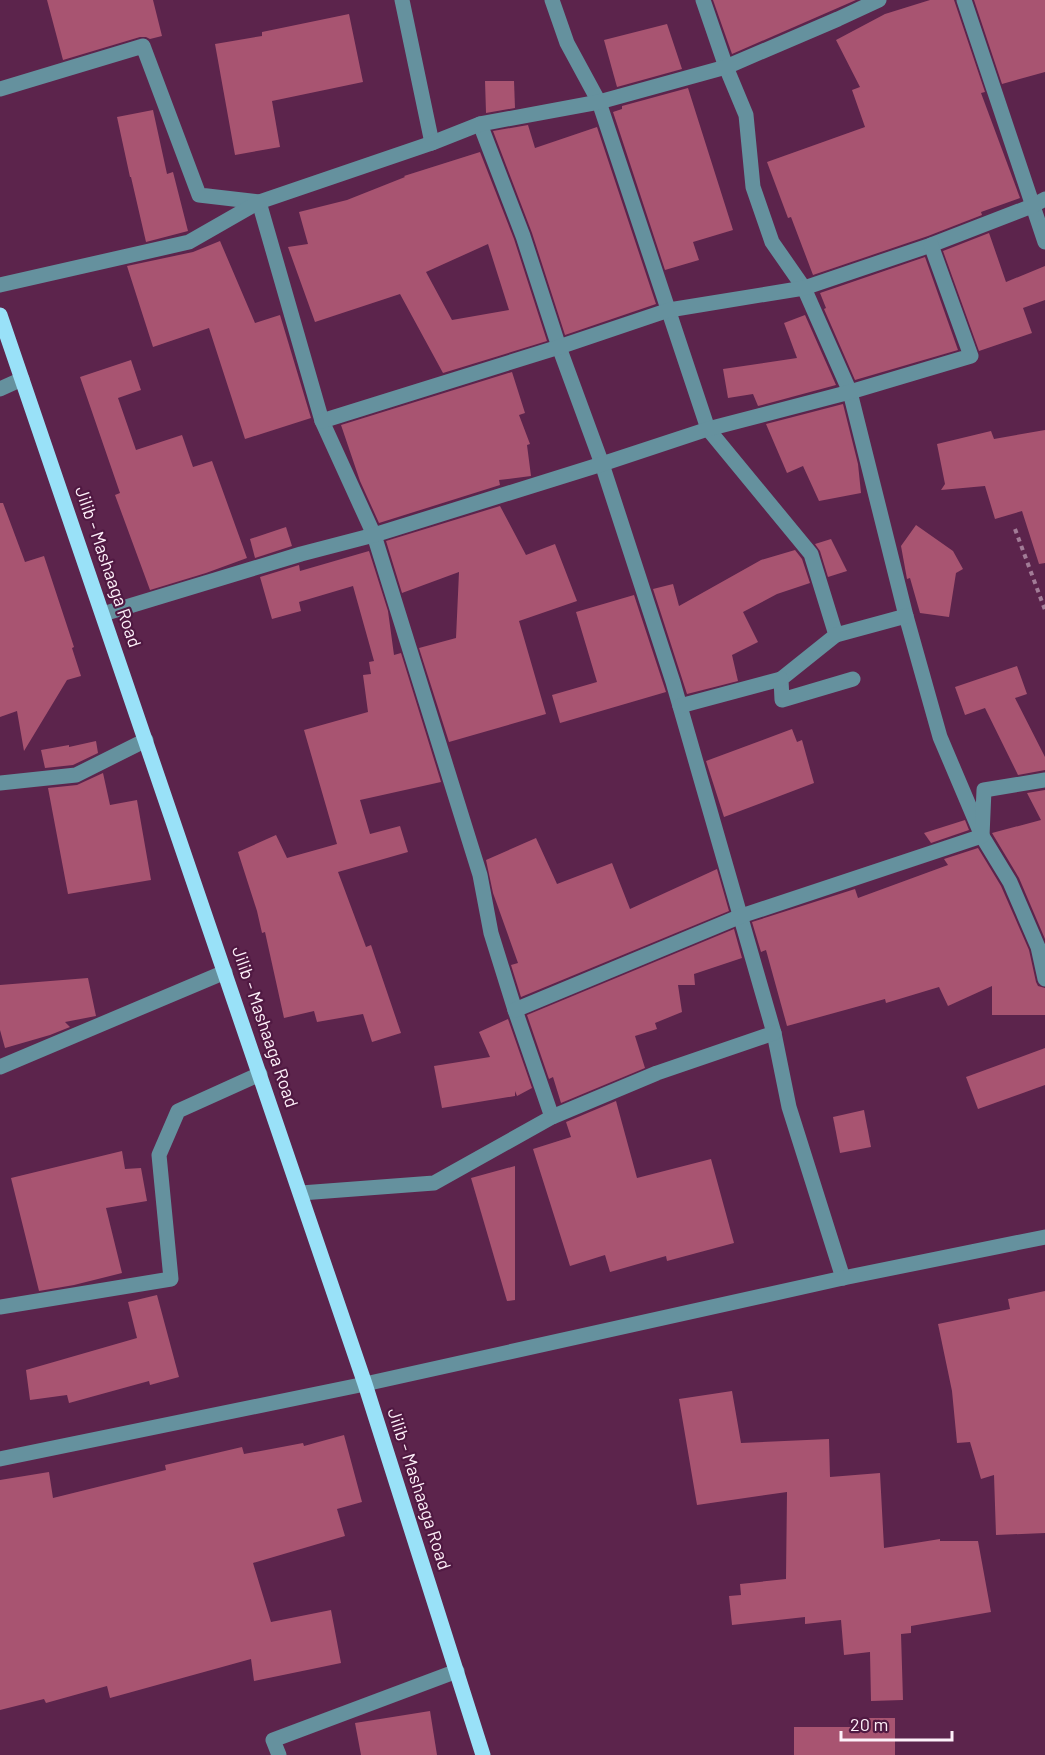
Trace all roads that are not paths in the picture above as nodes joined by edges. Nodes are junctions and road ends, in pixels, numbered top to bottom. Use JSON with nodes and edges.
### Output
{"nodes":[{"id":1,"x":402,"y":0,"type":"edge"},
{"id":2,"x":552,"y":0,"type":"edge"},
{"id":3,"x":703,"y":0,"type":"edge"},
{"id":4,"x":879,"y":0,"type":"edge"},
{"id":5,"x":964,"y":0,"type":"edge"},
{"id":6,"x":726,"y":67,"type":"junction"},
{"id":7,"x":0,"y":89,"type":"edge"},
{"id":8,"x":599,"y":102,"type":"junction"},
{"id":9,"x":480,"y":124,"type":"junction"},
{"id":10,"x":432,"y":142,"type":"junction"},
{"id":11,"x":259,"y":202,"type":"junction"},
{"id":12,"x":1038,"y":202,"type":"edge"},
{"id":13,"x":1045,"y":242,"type":"edge"},
{"id":14,"x":931,"y":245,"type":"junction"},
{"id":15,"x":0,"y":285,"type":"edge"},
{"id":16,"x":804,"y":288,"type":"junction"},
{"id":17,"x":669,"y":310,"type":"junction"},
{"id":18,"x":0,"y":315,"type":"edge"},
{"id":19,"x":559,"y":347,"type":"junction"},
{"id":20,"x":22,"y":379,"type":"junction"},
{"id":21,"x":0,"y":390,"type":"edge"},
{"id":22,"x":850,"y":392,"type":"junction"},
{"id":23,"x":322,"y":421,"type":"junction"},
{"id":24,"x":708,"y":429,"type":"junction"},
{"id":25,"x":602,"y":464,"type":"junction"},
{"id":26,"x":374,"y":535,"type":"junction"},
{"id":27,"x":103,"y":614,"type":"junction"},
{"id":28,"x":906,"y":616,"type":"junction"},
{"id":29,"x":836,"y":635,"type":"junction"},
{"id":30,"x":781,"y":679,"type":"junction"},
{"id":31,"x":854,"y":679,"type":"dead end"},
{"id":32,"x":680,"y":706,"type":"junction"},
{"id":33,"x":146,"y":740,"type":"junction"},
{"id":34,"x":1045,"y":780,"type":"edge"},
{"id":35,"x":0,"y":783,"type":"edge"},
{"id":36,"x":982,"y":836,"type":"junction"},
{"id":37,"x":741,"y":916,"type":"junction"},
{"id":38,"x":225,"y":972,"type":"junction"},
{"id":39,"x":1045,"y":979,"type":"edge"},
{"id":40,"x":515,"y":1011,"type":"junction"},
{"id":41,"x":774,"y":1033,"type":"junction"},
{"id":42,"x":0,"y":1067,"type":"edge"},
{"id":43,"x":260,"y":1074,"type":"junction"},
{"id":44,"x":552,"y":1117,"type":"junction"},
{"id":45,"x":301,"y":1192,"type":"junction"},
{"id":46,"x":1045,"y":1237,"type":"edge"},
{"id":47,"x":843,"y":1278,"type":"junction"},
{"id":48,"x":0,"y":1307,"type":"edge"},
{"id":49,"x":365,"y":1384,"type":"junction"},
{"id":50,"x":0,"y":1459,"type":"edge"},
{"id":51,"x":457,"y":1671,"type":"junction"},
{"id":52,"x":279,"y":1755,"type":"edge"},
{"id":53,"x":483,"y":1755,"type":"edge"}],
"edges":[{"from":1,"to":10,"type":"street"},
{"from":2,"to":8,"type":"street"},
{"from":3,"to":6,"type":"street"},
{"from":4,"to":6,"type":"street"},
{"from":5,"to":12,"type":"street"},
{"from":6,"to":8,"type":"street"},
{"from":6,"to":16,"type":"street"},
{"from":7,"to":11,"type":"street"},
{"from":8,"to":9,"type":"street"},
{"from":8,"to":17,"type":"street"},
{"from":9,"to":10,"type":"street"},
{"from":9,"to":19,"type":"street"},
{"from":10,"to":11,"type":"street"},
{"from":11,"to":15,"type":"street"},
{"from":11,"to":23,"type":"street"},
{"from":12,"to":13,"type":"street"},
{"from":12,"to":14,"type":"street"},
{"from":14,"to":16,"type":"street"},
{"from":14,"to":22,"type":"street"},
{"from":16,"to":17,"type":"street"},
{"from":16,"to":22,"type":"street"},
{"from":17,"to":19,"type":"street"},
{"from":17,"to":24,"type":"street"},
{"from":18,"to":20,"type":"main road","name":"Jilib - Mashaaga Road"},
{"from":19,"to":23,"type":"street"},
{"from":19,"to":25,"type":"street"},
{"from":20,"to":21,"type":"street"},
{"from":20,"to":27,"type":"main road","name":"Jilib - Mashaaga Road"},
{"from":22,"to":24,"type":"street"},
{"from":22,"to":28,"type":"street"},
{"from":23,"to":26,"type":"street"},
{"from":24,"to":25,"type":"street"},
{"from":24,"to":29,"type":"street"},
{"from":25,"to":26,"type":"street"},
{"from":25,"to":32,"type":"street"},
{"from":26,"to":27,"type":"street"},
{"from":26,"to":40,"type":"street"},
{"from":27,"to":33,"type":"main road","name":"Jilib - Mashaaga Road"},
{"from":28,"to":29,"type":"street"},
{"from":28,"to":36,"type":"street"},
{"from":29,"to":30,"type":"street"},
{"from":30,"to":31,"type":"street"},
{"from":30,"to":32,"type":"street"},
{"from":32,"to":37,"type":"street"},
{"from":33,"to":35,"type":"street"},
{"from":33,"to":38,"type":"main road","name":"Jilib - Mashaaga Road"},
{"from":34,"to":36,"type":"street"},
{"from":36,"to":37,"type":"street"},
{"from":36,"to":39,"type":"street"},
{"from":37,"to":40,"type":"street"},
{"from":37,"to":41,"type":"street"},
{"from":38,"to":42,"type":"street"},
{"from":38,"to":43,"type":"main road","name":"Jilib - Mashaaga Road"},
{"from":40,"to":44,"type":"street"},
{"from":41,"to":44,"type":"street"},
{"from":41,"to":47,"type":"street"},
{"from":43,"to":45,"type":"main road","name":"Jilib - Mashaaga Road"},
{"from":43,"to":48,"type":"street"},
{"from":44,"to":45,"type":"street"},
{"from":45,"to":49,"type":"main road","name":"Jilib - Mashaaga Road"},
{"from":46,"to":47,"type":"street"},
{"from":47,"to":49,"type":"street"},
{"from":49,"to":50,"type":"street"},
{"from":49,"to":51,"type":"main road","name":"Jilib - Mashaaga Road"},
{"from":51,"to":52,"type":"street"},
{"from":51,"to":53,"type":"main road","name":"Jilib - Mashaaga Road"}]}
